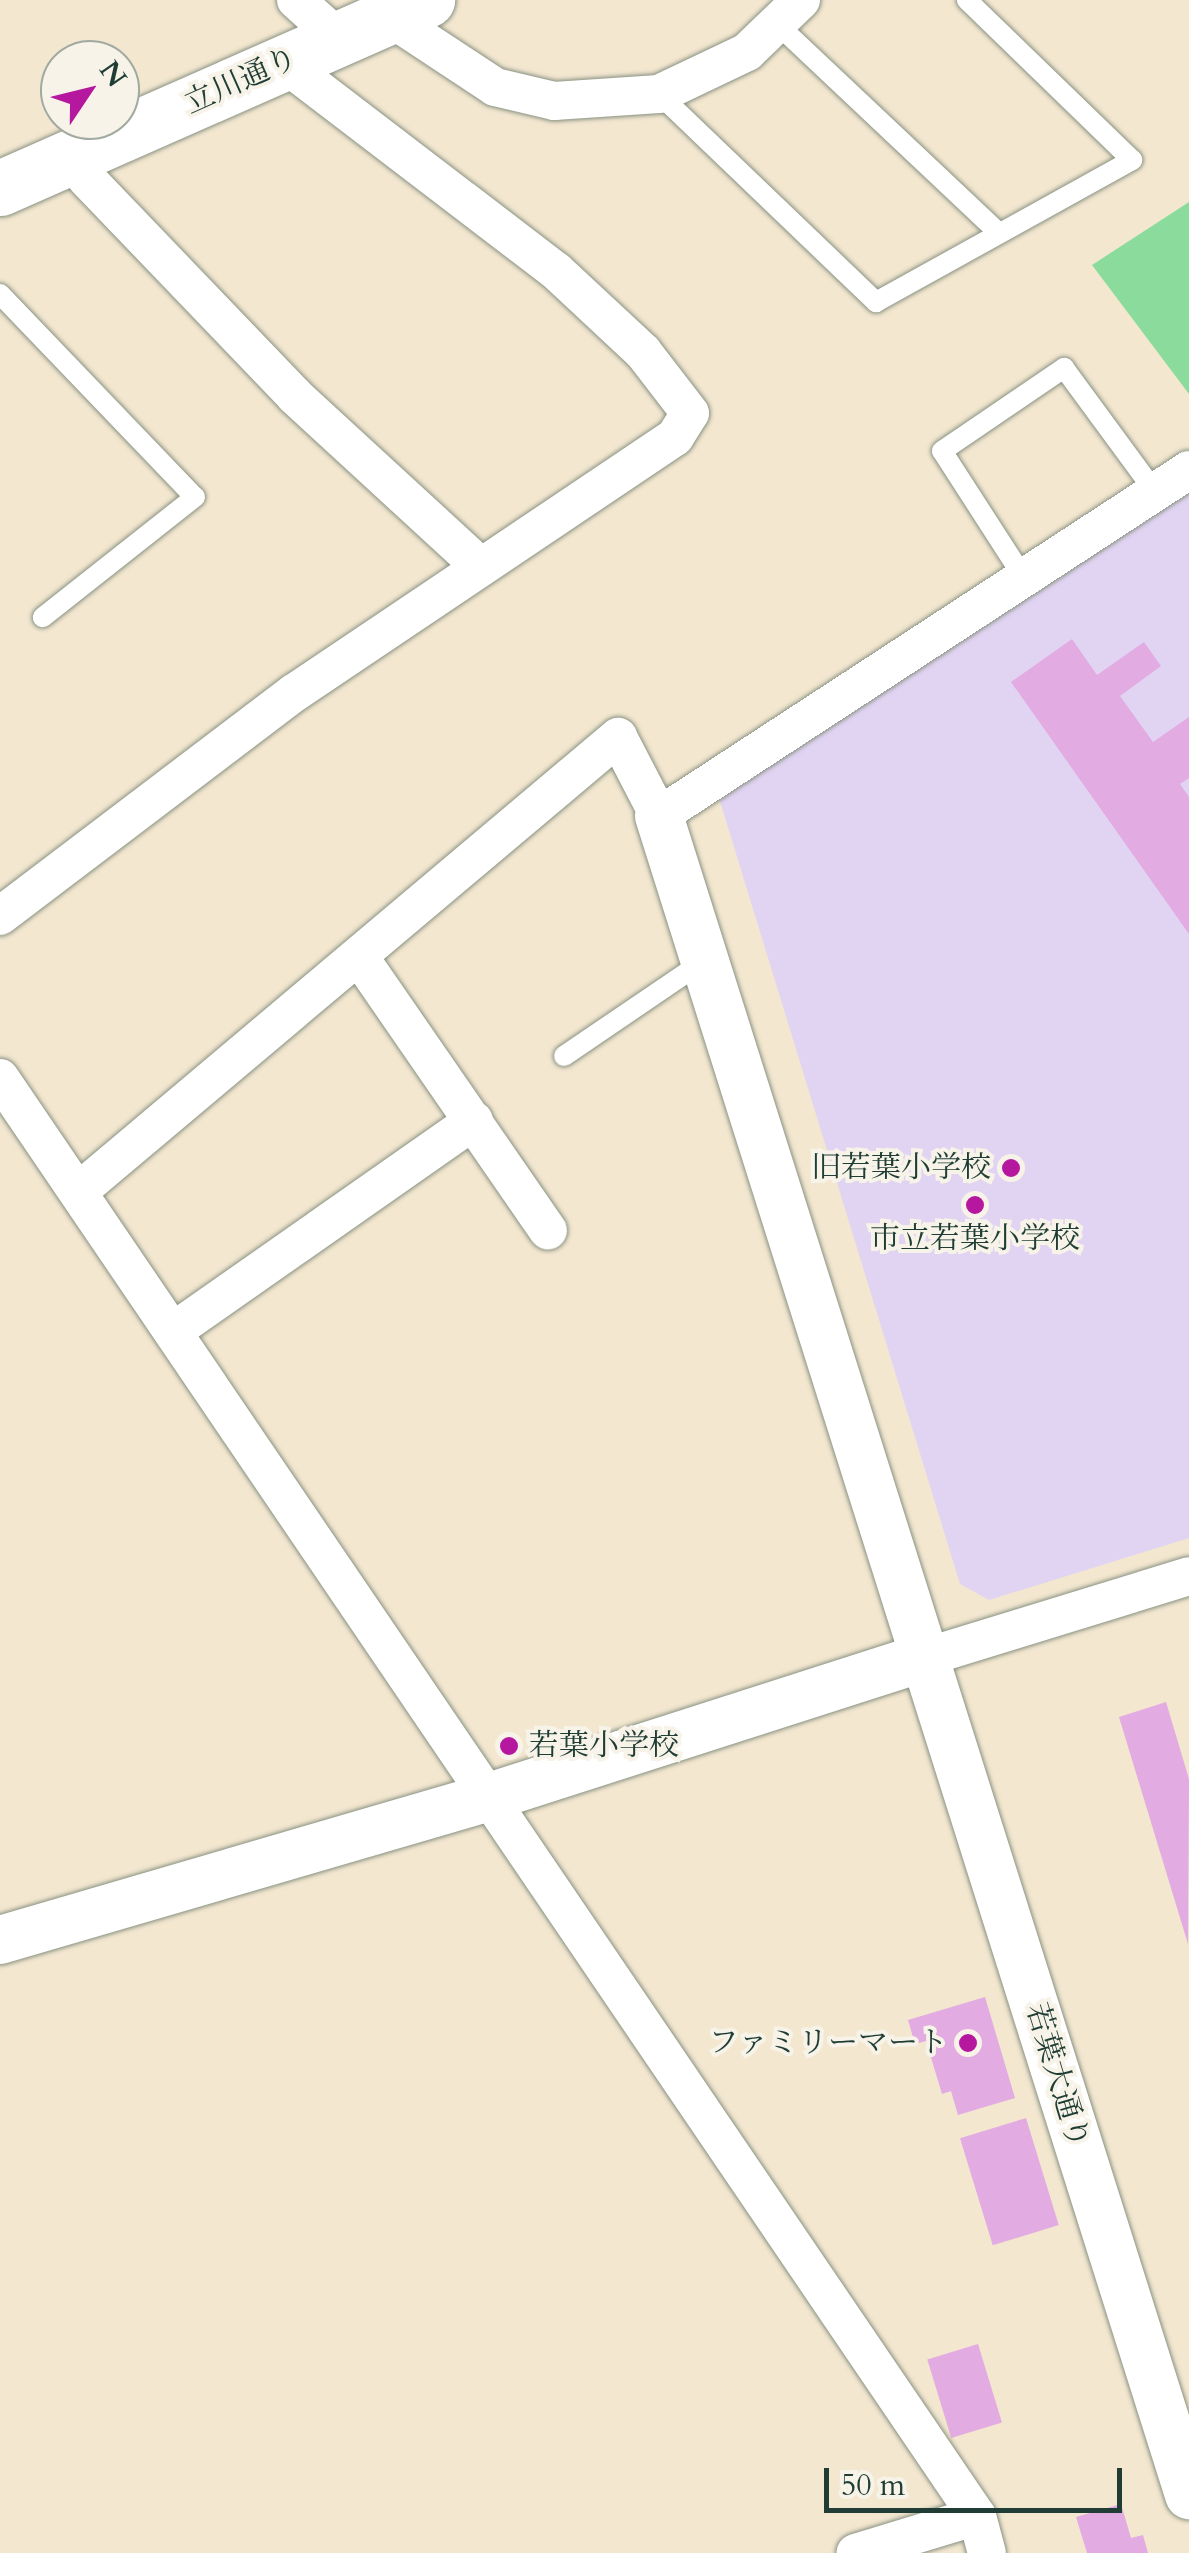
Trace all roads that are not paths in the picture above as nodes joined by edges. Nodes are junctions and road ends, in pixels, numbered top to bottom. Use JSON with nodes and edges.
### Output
{"nodes":[{"id":1,"x":296,"y":0,"type":"edge"},
{"id":2,"x":968,"y":0,"type":"edge"},
{"id":3,"x":408,"y":8,"type":"edge"},
{"id":4,"x":788,"y":11,"type":"edge"},
{"id":5,"x":338,"y":38,"type":"junction"},
{"id":6,"x":283,"y":62,"type":"junction"},
{"id":7,"x":660,"y":94,"type":"junction"},
{"id":8,"x":75,"y":155,"type":"junction"},
{"id":9,"x":0,"y":188,"type":"edge"},
{"id":10,"x":999,"y":233,"type":"junction"},
{"id":11,"x":0,"y":294,"type":"edge"},
{"id":12,"x":1189,"y":470,"type":"edge"},
{"id":13,"x":1155,"y":492,"type":"junction"},
{"id":14,"x":478,"y":564,"type":"junction"},
{"id":15,"x":1024,"y":578,"type":"junction"},
{"id":16,"x":43,"y":617,"type":"dead end"},
{"id":17,"x":659,"y":816,"type":"junction"},
{"id":18,"x":0,"y":916,"type":"edge"},
{"id":19,"x":360,"y":958,"type":"junction"},
{"id":20,"x":704,"y":960,"type":"junction"},
{"id":21,"x":564,"y":1056,"type":"dead end"},
{"id":22,"x":0,"y":1078,"type":"edge"},
{"id":23,"x":474,"y":1121,"type":"junction"},
{"id":24,"x":79,"y":1191,"type":"junction"},
{"id":25,"x":548,"y":1231,"type":"dead end"},
{"id":26,"x":175,"y":1330,"type":"junction"},
{"id":27,"x":1188,"y":1580,"type":"edge"},
{"id":28,"x":926,"y":1657,"type":"junction"},
{"id":29,"x":490,"y":1797,"type":"junction"},
{"id":30,"x":0,"y":1940,"type":"edge"},
{"id":31,"x":1189,"y":2496,"type":"edge"},
{"id":32,"x":976,"y":2516,"type":"junction"},
{"id":33,"x":855,"y":2553,"type":"edge"},
{"id":34,"x":987,"y":2553,"type":"edge"}],
"edges":[{"from":1,"to":5,"type":"street"},
{"from":2,"to":10,"type":"lane"},
{"from":3,"to":5,"type":"main road","name":"立川通り"},
{"from":3,"to":7,"type":"street"},
{"from":4,"to":7,"type":"street"},
{"from":4,"to":10,"type":"lane"},
{"from":5,"to":6,"type":"main road","name":"立川通り"},
{"from":6,"to":8,"type":"main road","name":"立川通り"},
{"from":6,"to":14,"type":"street"},
{"from":7,"to":10,"type":"lane"},
{"from":8,"to":9,"type":"main road","name":"立川通り"},
{"from":8,"to":14,"type":"street"},
{"from":11,"to":16,"type":"lane"},
{"from":12,"to":13,"type":"street"},
{"from":13,"to":15,"type":"street"},
{"from":13,"to":15,"type":"lane"},
{"from":14,"to":18,"type":"street"},
{"from":15,"to":17,"type":"street"},
{"from":17,"to":19,"type":"street"},
{"from":17,"to":20,"type":"street","name":"若葉大通り"},
{"from":19,"to":23,"type":"street"},
{"from":19,"to":24,"type":"street"},
{"from":20,"to":21,"type":"lane"},
{"from":20,"to":28,"type":"street","name":"若葉大通り"},
{"from":22,"to":24,"type":"street"},
{"from":23,"to":25,"type":"street"},
{"from":23,"to":26,"type":"street"},
{"from":24,"to":26,"type":"street"},
{"from":26,"to":29,"type":"street"},
{"from":27,"to":28,"type":"street"},
{"from":28,"to":29,"type":"street"},
{"from":28,"to":31,"type":"street","name":"若葉大通り"},
{"from":29,"to":30,"type":"street"},
{"from":29,"to":32,"type":"street"},
{"from":32,"to":33,"type":"street"},
{"from":32,"to":34,"type":"street"}]}
